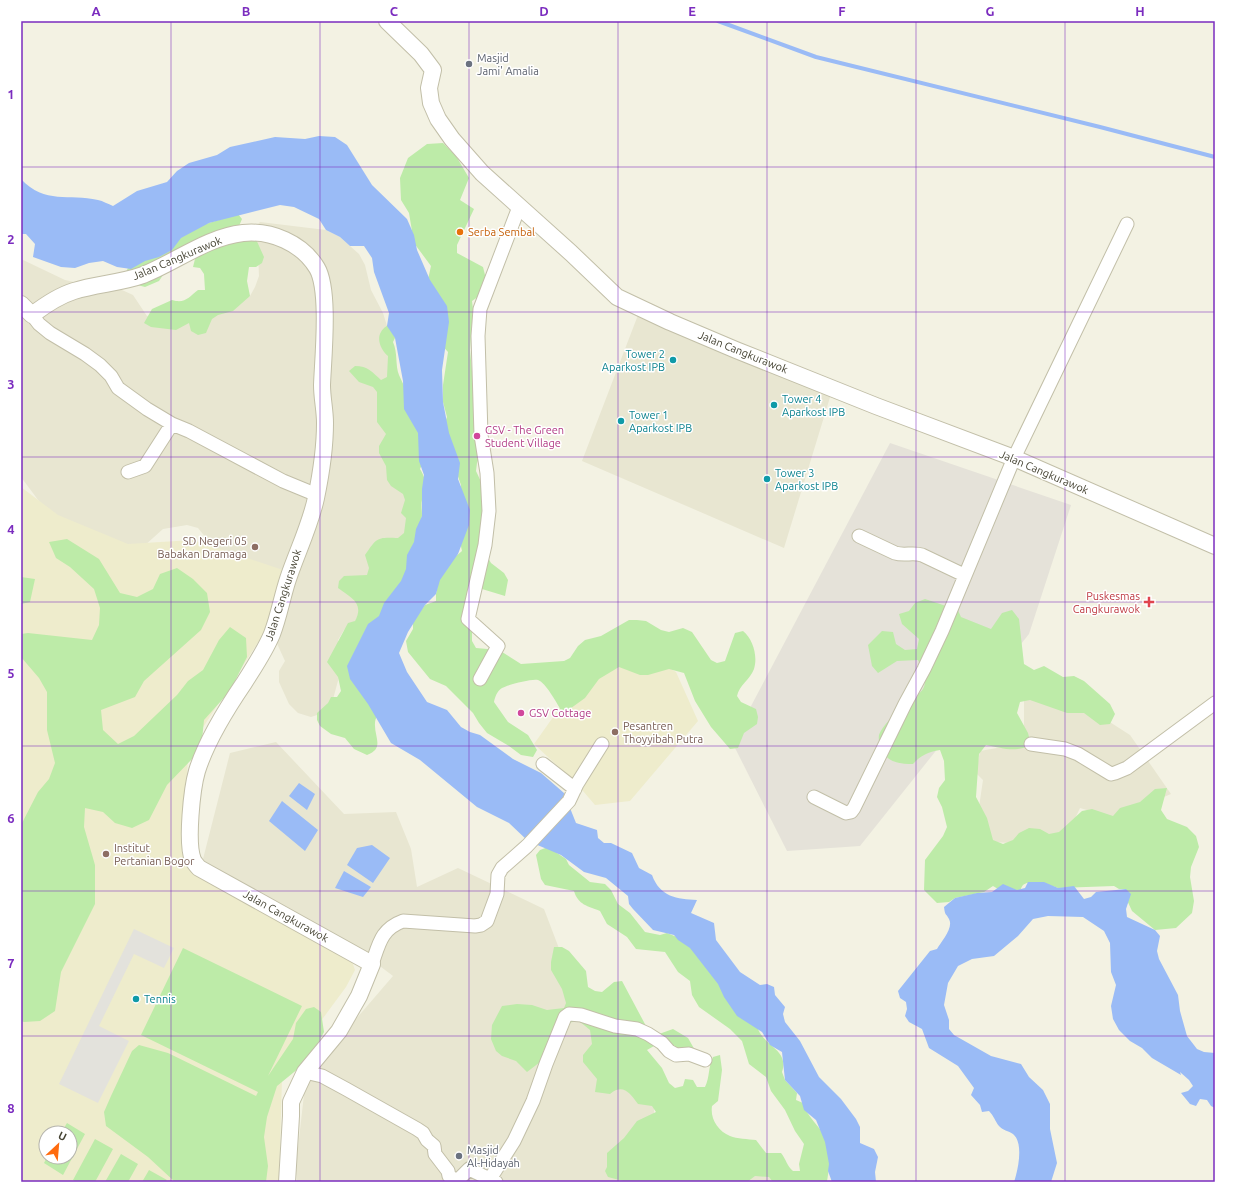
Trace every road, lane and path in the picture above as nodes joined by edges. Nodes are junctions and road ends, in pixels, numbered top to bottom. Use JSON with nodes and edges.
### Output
{"nodes":[{"id":1,"x":387,"y":21,"type":"edge"},
{"id":2,"x":519,"y":207,"type":"junction"},
{"id":3,"x":1127,"y":224,"type":"dead end"},
{"id":4,"x":27,"y":309,"type":"edge"},
{"id":5,"x":172,"y":424,"type":"junction"},
{"id":6,"x":1014,"y":458,"type":"junction"},
{"id":7,"x":128,"y":472,"type":"dead end"},
{"id":8,"x":317,"y":495,"type":"junction"},
{"id":9,"x":859,"y":536,"type":"dead end"},
{"id":10,"x":1215,"y":546,"type":"edge"},
{"id":11,"x":964,"y":576,"type":"junction"},
{"id":12,"x":480,"y":679,"type":"dead end"},
{"id":13,"x":1215,"y":703,"type":"edge"},
{"id":14,"x":602,"y":744,"type":"dead end"},
{"id":15,"x":1030,"y":744,"type":"dead end"},
{"id":16,"x":543,"y":764,"type":"dead end"},
{"id":17,"x":575,"y":789,"type":"junction"},
{"id":18,"x":814,"y":797,"type":"dead end"},
{"id":19,"x":372,"y":964,"type":"junction"},
{"id":20,"x":705,"y":1060,"type":"dead end"},
{"id":21,"x":305,"y":1072,"type":"junction"},
{"id":22,"x":491,"y":1181,"type":"edge"},
{"id":23,"x":287,"y":1182,"type":"edge"}],
"edges":[{"from":1,"to":2,"type":"street","name":"Jalan Cangkurawok"},
{"from":2,"to":6,"type":"street","name":"Jalan Cangkurawok"},
{"from":2,"to":12,"type":"street"},
{"from":3,"to":6,"type":"street"},
{"from":4,"to":5,"type":"street"},
{"from":4,"to":8,"type":"street","name":"Jalan Cangkurawok"},
{"from":5,"to":7,"type":"street"},
{"from":5,"to":8,"type":"street"},
{"from":6,"to":10,"type":"street","name":"Jalan Cangkurawok"},
{"from":6,"to":11,"type":"street"},
{"from":8,"to":19,"type":"street","name":"Jalan Cangkurawok"},
{"from":9,"to":11,"type":"street"},
{"from":11,"to":18,"type":"street"},
{"from":13,"to":15,"type":"street"},
{"from":14,"to":17,"type":"street"},
{"from":16,"to":17,"type":"street"},
{"from":17,"to":19,"type":"street"},
{"from":19,"to":21,"type":"street"},
{"from":20,"to":22,"type":"street"},
{"from":21,"to":22,"type":"street"},
{"from":21,"to":23,"type":"street"}]}
